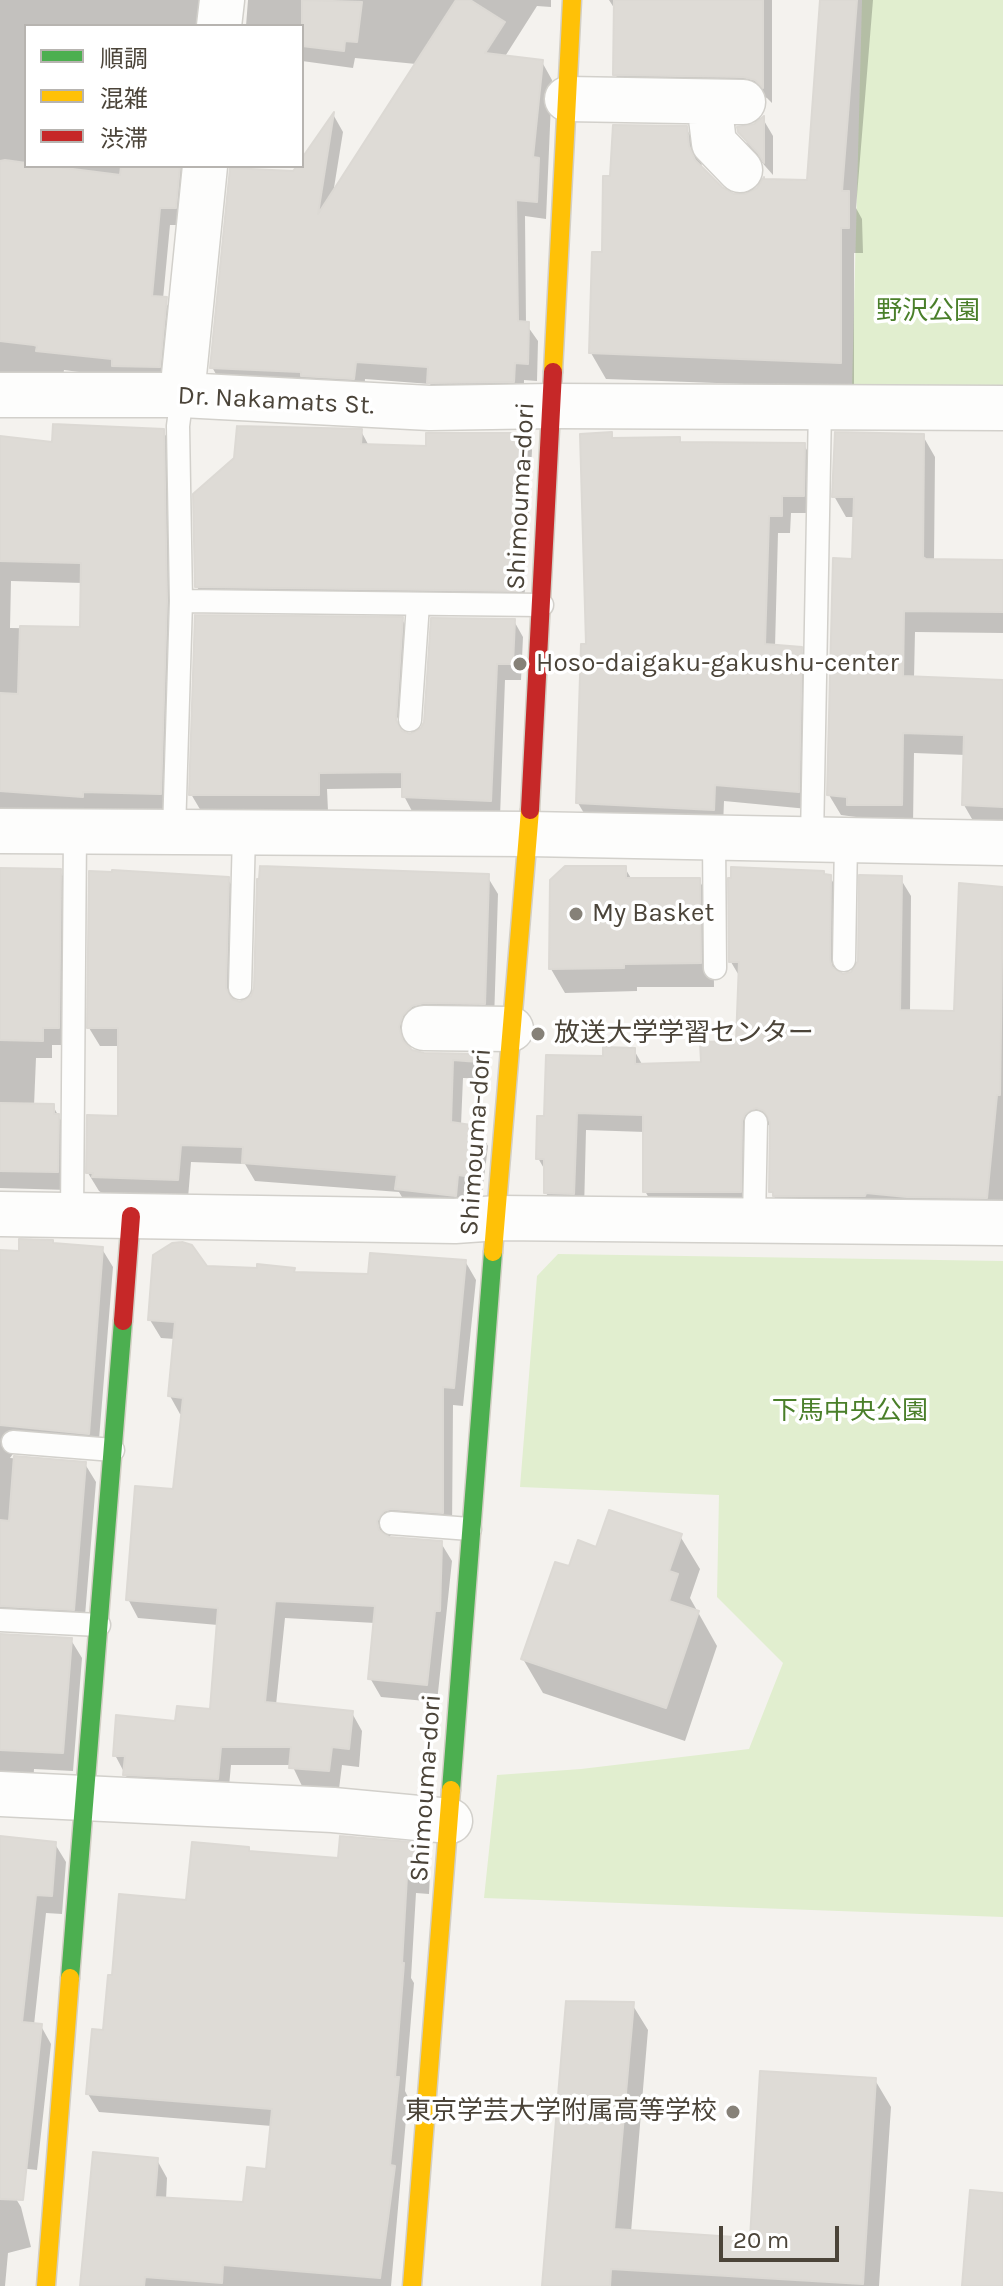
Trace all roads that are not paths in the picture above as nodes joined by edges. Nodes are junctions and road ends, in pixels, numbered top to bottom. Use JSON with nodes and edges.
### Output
{"nodes":[{"id":1,"x":222,"y":0,"type":"edge"},
{"id":2,"x":572,"y":0,"type":"edge"},
{"id":3,"x":219,"y":24,"type":"edge"},
{"id":4,"x":567,"y":99,"type":"junction"},
{"id":5,"x":205,"y":168,"type":"edge"},
{"id":6,"x":740,"y":170,"type":"dead end"},
{"id":7,"x":0,"y":395,"type":"edge"},
{"id":8,"x":182,"y":395,"type":"junction"},
{"id":9,"x":552,"y":406,"type":"junction"},
{"id":10,"x":820,"y":407,"type":"junction"},
{"id":11,"x":1003,"y":408,"type":"edge"},
{"id":12,"x":181,"y":601,"type":"junction"},
{"id":13,"x":418,"y":604,"type":"junction"},
{"id":14,"x":542,"y":605,"type":"junction"},
{"id":15,"x":410,"y":720,"type":"dead end"},
{"id":16,"x":0,"y":831,"type":"edge"},
{"id":17,"x":75,"y":831,"type":"junction"},
{"id":18,"x":174,"y":832,"type":"junction"},
{"id":19,"x":244,"y":833,"type":"junction"},
{"id":20,"x":529,"y":834,"type":"junction"},
{"id":21,"x":714,"y":838,"type":"junction"},
{"id":22,"x":829,"y":840,"type":"junction"},
{"id":23,"x":1003,"y":843,"type":"edge"},
{"id":24,"x":844,"y":960,"type":"dead end"},
{"id":25,"x":715,"y":968,"type":"dead end"},
{"id":26,"x":240,"y":988,"type":"dead end"},
{"id":27,"x":424,"y":1028,"type":"dead end"},
{"id":28,"x":511,"y":1029,"type":"junction"},
{"id":29,"x":756,"y":1122,"type":"dead end"},
{"id":30,"x":0,"y":1214,"type":"edge"},
{"id":31,"x":72,"y":1215,"type":"junction"},
{"id":32,"x":131,"y":1216,"type":"junction"},
{"id":33,"x":498,"y":1218,"type":"junction"},
{"id":34,"x":754,"y":1220,"type":"junction"},
{"id":35,"x":1003,"y":1223,"type":"edge"},
{"id":36,"x":13,"y":1442,"type":"dead end"},
{"id":37,"x":113,"y":1450,"type":"junction"},
{"id":38,"x":391,"y":1523,"type":"dead end"},
{"id":39,"x":470,"y":1529,"type":"junction"},
{"id":40,"x":0,"y":1620,"type":"edge"},
{"id":41,"x":99,"y":1625,"type":"junction"},
{"id":42,"x":0,"y":1794,"type":"edge"},
{"id":43,"x":86,"y":1799,"type":"junction"},
{"id":44,"x":450,"y":1821,"type":"junction"},
{"id":45,"x":46,"y":2286,"type":"edge"},
{"id":46,"x":412,"y":2286,"type":"edge"}],
"edges":[{"from":1,"to":3,"type":"street"},
{"from":2,"to":4,"type":"street","name":"Shimouma-dori"},
{"from":4,"to":6,"type":"street"},
{"from":4,"to":9,"type":"street","name":"Shimouma-dori"},
{"from":5,"to":8,"type":"street"},
{"from":7,"to":8,"type":"street","name":"Dr. Nakamats St."},
{"from":8,"to":9,"type":"street","name":"Dr. Nakamats St."},
{"from":8,"to":12,"type":"lane"},
{"from":9,"to":10,"type":"street","name":"Dr. Nakamats St."},
{"from":9,"to":14,"type":"street","name":"Shimouma-dori"},
{"from":10,"to":11,"type":"street","name":"Dr. Nakamats St."},
{"from":10,"to":22,"type":"lane"},
{"from":12,"to":13,"type":"lane"},
{"from":12,"to":18,"type":"lane"},
{"from":13,"to":14,"type":"lane"},
{"from":13,"to":15,"type":"lane"},
{"from":14,"to":20,"type":"street","name":"Shimouma-dori"},
{"from":16,"to":17,"type":"street"},
{"from":17,"to":18,"type":"street"},
{"from":17,"to":31,"type":"lane"},
{"from":18,"to":19,"type":"street"},
{"from":19,"to":20,"type":"street"},
{"from":19,"to":26,"type":"lane"},
{"from":20,"to":21,"type":"street"},
{"from":20,"to":28,"type":"street","name":"Shimouma-dori"},
{"from":21,"to":22,"type":"street"},
{"from":21,"to":25,"type":"lane"},
{"from":22,"to":23,"type":"street"},
{"from":22,"to":24,"type":"lane"},
{"from":27,"to":28,"type":"street"},
{"from":28,"to":33,"type":"street","name":"Shimouma-dori"},
{"from":29,"to":34,"type":"lane"},
{"from":30,"to":31,"type":"street"},
{"from":31,"to":32,"type":"street"},
{"from":32,"to":33,"type":"street"},
{"from":32,"to":37,"type":"street"},
{"from":33,"to":34,"type":"street"},
{"from":33,"to":39,"type":"street","name":"Shimouma-dori"},
{"from":34,"to":35,"type":"street"},
{"from":36,"to":37,"type":"lane"},
{"from":37,"to":41,"type":"street"},
{"from":38,"to":39,"type":"lane"},
{"from":39,"to":44,"type":"street","name":"Shimouma-dori"},
{"from":40,"to":41,"type":"lane"},
{"from":41,"to":43,"type":"street"},
{"from":42,"to":43,"type":"street"},
{"from":43,"to":44,"type":"street"},
{"from":43,"to":45,"type":"street"},
{"from":44,"to":46,"type":"street","name":"Shimouma-dori"}]}
